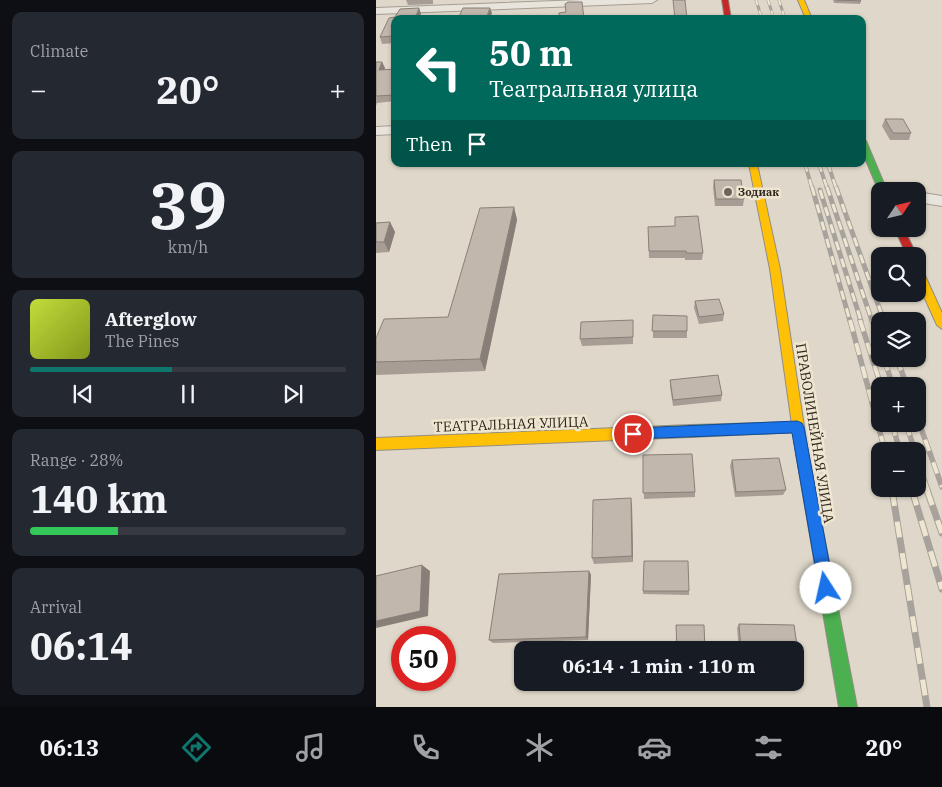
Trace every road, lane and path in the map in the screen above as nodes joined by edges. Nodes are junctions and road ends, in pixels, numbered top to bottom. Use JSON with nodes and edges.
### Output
{"nodes":[{"id":1,"x":652,"y":0,"type":"edge"},
{"id":2,"x":725,"y":0,"type":"edge"},
{"id":3,"x":801,"y":0,"type":"edge"},
{"id":4,"x":532,"y":6,"type":"edge"},
{"id":5,"x":376,"y":12,"type":"edge"},
{"id":6,"x":727,"y":15,"type":"edge"},
{"id":7,"x":807,"y":15,"type":"edge"},
{"id":8,"x":391,"y":130,"type":"edge"},
{"id":9,"x":376,"y":131,"type":"edge"},
{"id":10,"x":866,"y":151,"type":"edge"},
{"id":11,"x":754,"y":167,"type":"edge"},
{"id":12,"x":879,"y":182,"type":"edge"},
{"id":13,"x":926,"y":198,"type":"edge"},
{"id":14,"x":942,"y":201,"type":"edge"},
{"id":15,"x":926,"y":289,"type":"edge"},
{"id":16,"x":942,"y":325,"type":"edge"},
{"id":17,"x":797,"y":427,"type":"junction"},
{"id":18,"x":376,"y":444,"type":"edge"},
{"id":19,"x":848,"y":707,"type":"edge"}],
"edges":[{"from":1,"to":4,"type":"street"},
{"from":2,"to":6,"type":"main road"},
{"from":3,"to":7,"type":"main road"},
{"from":4,"to":5,"type":"street"},
{"from":8,"to":9,"type":"street"},
{"from":10,"to":12,"type":"main road"},
{"from":11,"to":17,"type":"main road","name":"ПРАВОЛИНЕЙНАЯ УЛИЦА"},
{"from":13,"to":14,"type":"street"},
{"from":15,"to":16,"type":"main road"},
{"from":17,"to":18,"type":"main road","name":"ТЕАТРАЛЬНАЯ УЛИЦА"},
{"from":17,"to":19,"type":"main road","name":"ПРАВОЛИНЕЙНАЯ УЛИЦА"}]}
